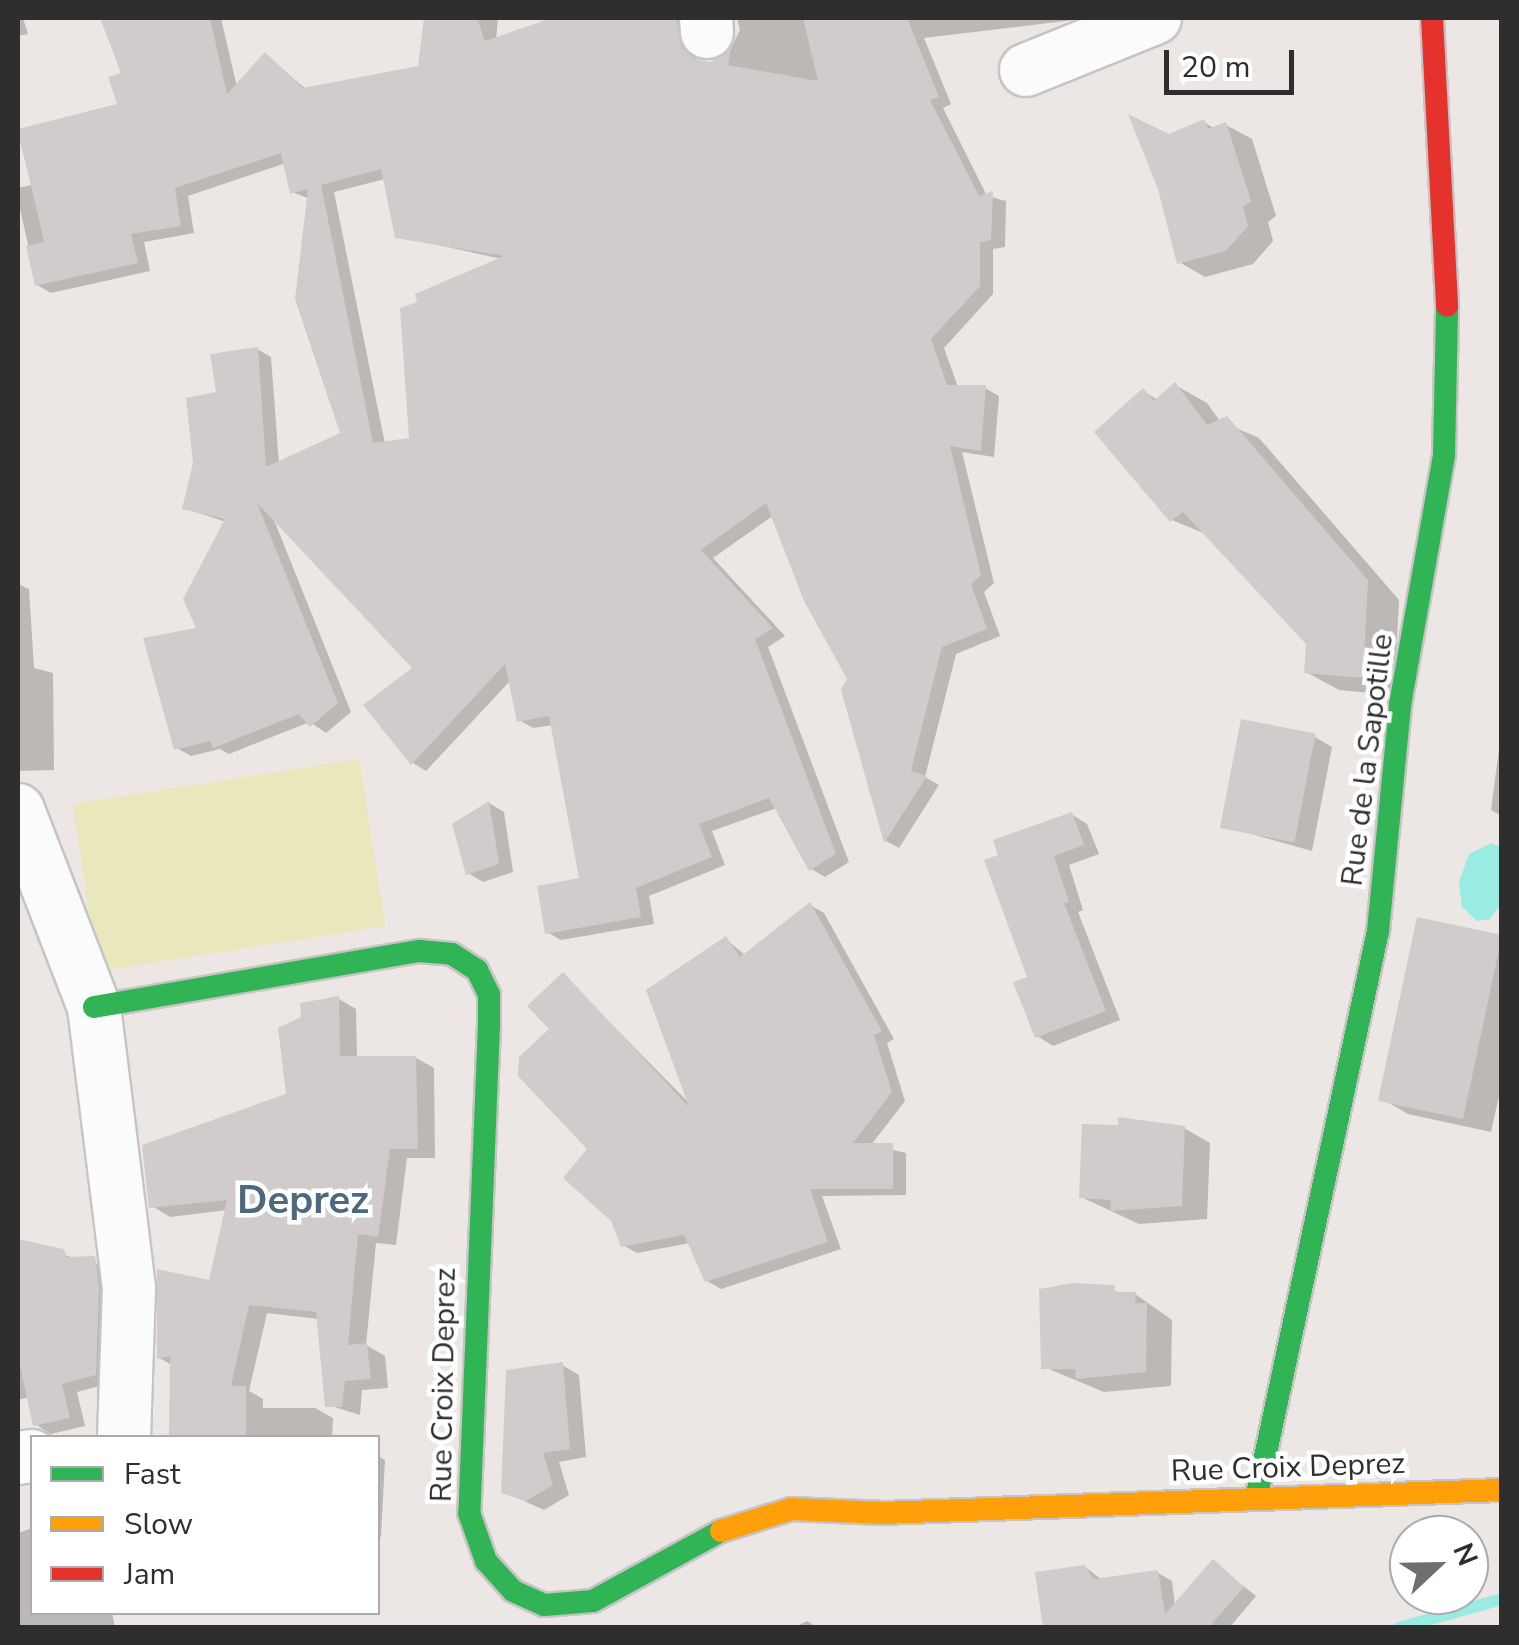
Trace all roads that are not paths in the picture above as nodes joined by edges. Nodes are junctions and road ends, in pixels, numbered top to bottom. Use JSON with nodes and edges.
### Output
{"nodes":[{"id":1,"x":1155,"y":18,"type":"edge"},
{"id":2,"x":1432,"y":18,"type":"edge"},
{"id":3,"x":1026,"y":70,"type":"dead end"},
{"id":4,"x":18,"y":810,"type":"edge"},
{"id":5,"x":94,"y":1007,"type":"junction"},
{"id":6,"x":124,"y":1435,"type":"edge"},
{"id":7,"x":1502,"y":1490,"type":"edge"},
{"id":8,"x":1256,"y":1499,"type":"junction"}],
"edges":[{"from":1,"to":3,"type":"street"},
{"from":2,"to":8,"type":"street","name":"Rue de la Sapotille"},
{"from":4,"to":5,"type":"street"},
{"from":5,"to":6,"type":"street"},
{"from":5,"to":8,"type":"street","name":"Rue Croix Deprez"},
{"from":7,"to":8,"type":"street","name":"Rue Croix Deprez"}]}
